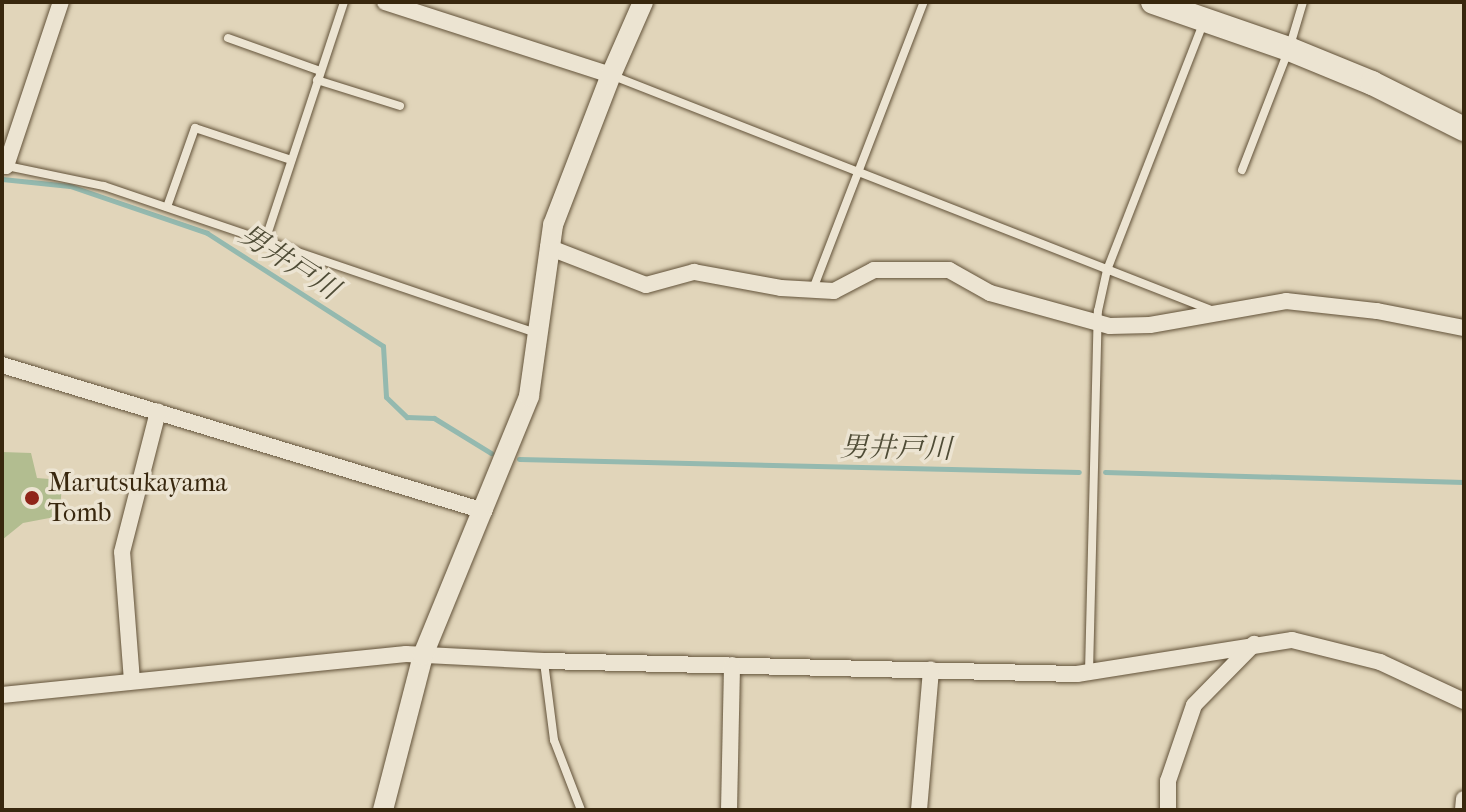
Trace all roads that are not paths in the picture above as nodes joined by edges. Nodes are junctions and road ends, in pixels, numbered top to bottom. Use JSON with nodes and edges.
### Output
{"nodes":[{"id":1,"x":61,"y":2,"type":"edge"},
{"id":2,"x":344,"y":2,"type":"edge"},
{"id":3,"x":385,"y":2,"type":"edge"},
{"id":4,"x":643,"y":2,"type":"edge"},
{"id":5,"x":924,"y":2,"type":"edge"},
{"id":6,"x":1153,"y":2,"type":"edge"},
{"id":7,"x":1303,"y":2,"type":"edge"},
{"id":8,"x":1199,"y":12,"type":"edge"},
{"id":9,"x":228,"y":38,"type":"dead end"},
{"id":10,"x":1289,"y":49,"type":"junction"},
{"id":11,"x":319,"y":75,"type":"junction"},
{"id":12,"x":611,"y":75,"type":"junction"},
{"id":13,"x":400,"y":106,"type":"dead end"},
{"id":14,"x":1464,"y":129,"type":"edge"},
{"id":15,"x":291,"y":160,"type":"junction"},
{"id":16,"x":4,"y":165,"type":"edge"},
{"id":17,"x":1242,"y":170,"type":"dead end"},
{"id":18,"x":858,"y":172,"type":"junction"},
{"id":19,"x":167,"y":207,"type":"junction"},
{"id":20,"x":265,"y":241,"type":"junction"},
{"id":21,"x":548,"y":247,"type":"junction"},
{"id":22,"x":1107,"y":270,"type":"junction"},
{"id":23,"x":813,"y":290,"type":"junction"},
{"id":24,"x":1218,"y":314,"type":"junction"},
{"id":25,"x":1096,"y":324,"type":"junction"},
{"id":26,"x":1464,"y":328,"type":"edge"},
{"id":27,"x":537,"y":333,"type":"junction"},
{"id":28,"x":2,"y":365,"type":"edge"},
{"id":29,"x":158,"y":412,"type":"junction"},
{"id":30,"x":484,"y":511,"type":"junction"},
{"id":31,"x":1254,"y":644,"type":"junction"},
{"id":32,"x":423,"y":655,"type":"junction"},
{"id":33,"x":544,"y":661,"type":"junction"},
{"id":34,"x":732,"y":665,"type":"junction"},
{"id":35,"x":931,"y":670,"type":"junction"},
{"id":36,"x":1089,"y":672,"type":"junction"},
{"id":37,"x":132,"y":681,"type":"junction"},
{"id":38,"x":2,"y":695,"type":"edge"},
{"id":39,"x":1464,"y":701,"type":"edge"},
{"id":40,"x":1464,"y":799,"type":"edge"},
{"id":41,"x":383,"y":810,"type":"edge"},
{"id":42,"x":581,"y":810,"type":"edge"},
{"id":43,"x":729,"y":810,"type":"edge"},
{"id":44,"x":919,"y":810,"type":"edge"},
{"id":45,"x":1168,"y":810,"type":"edge"},
{"id":46,"x":1463,"y":810,"type":"edge"}],
"edges":[{"from":1,"to":16,"type":"street"},
{"from":2,"to":11,"type":"lane"},
{"from":3,"to":12,"type":"street"},
{"from":4,"to":12,"type":"street"},
{"from":5,"to":18,"type":"lane"},
{"from":6,"to":8,"type":"main road"},
{"from":7,"to":10,"type":"lane"},
{"from":8,"to":10,"type":"main road"},
{"from":8,"to":22,"type":"lane"},
{"from":9,"to":11,"type":"lane"},
{"from":10,"to":14,"type":"main road"},
{"from":10,"to":17,"type":"lane"},
{"from":11,"to":13,"type":"lane"},
{"from":11,"to":15,"type":"lane"},
{"from":12,"to":18,"type":"lane"},
{"from":12,"to":21,"type":"street"},
{"from":15,"to":19,"type":"lane"},
{"from":15,"to":20,"type":"lane"},
{"from":16,"to":19,"type":"lane"},
{"from":18,"to":22,"type":"lane"},
{"from":18,"to":23,"type":"lane"},
{"from":19,"to":20,"type":"lane"},
{"from":20,"to":27,"type":"lane"},
{"from":21,"to":23,"type":"street"},
{"from":21,"to":27,"type":"street"},
{"from":22,"to":24,"type":"lane"},
{"from":22,"to":25,"type":"lane"},
{"from":23,"to":25,"type":"street"},
{"from":24,"to":25,"type":"street"},
{"from":24,"to":26,"type":"street"},
{"from":25,"to":36,"type":"lane"},
{"from":27,"to":30,"type":"street"},
{"from":28,"to":29,"type":"street"},
{"from":29,"to":30,"type":"street"},
{"from":29,"to":37,"type":"street"},
{"from":30,"to":32,"type":"street"},
{"from":31,"to":36,"type":"street"},
{"from":31,"to":39,"type":"street"},
{"from":31,"to":45,"type":"street"},
{"from":32,"to":33,"type":"street"},
{"from":32,"to":37,"type":"street"},
{"from":32,"to":41,"type":"street"},
{"from":33,"to":34,"type":"street"},
{"from":33,"to":42,"type":"lane"},
{"from":34,"to":35,"type":"street"},
{"from":34,"to":43,"type":"street"},
{"from":35,"to":36,"type":"street"},
{"from":35,"to":44,"type":"street"},
{"from":37,"to":38,"type":"street"},
{"from":40,"to":46,"type":"street"}]}
